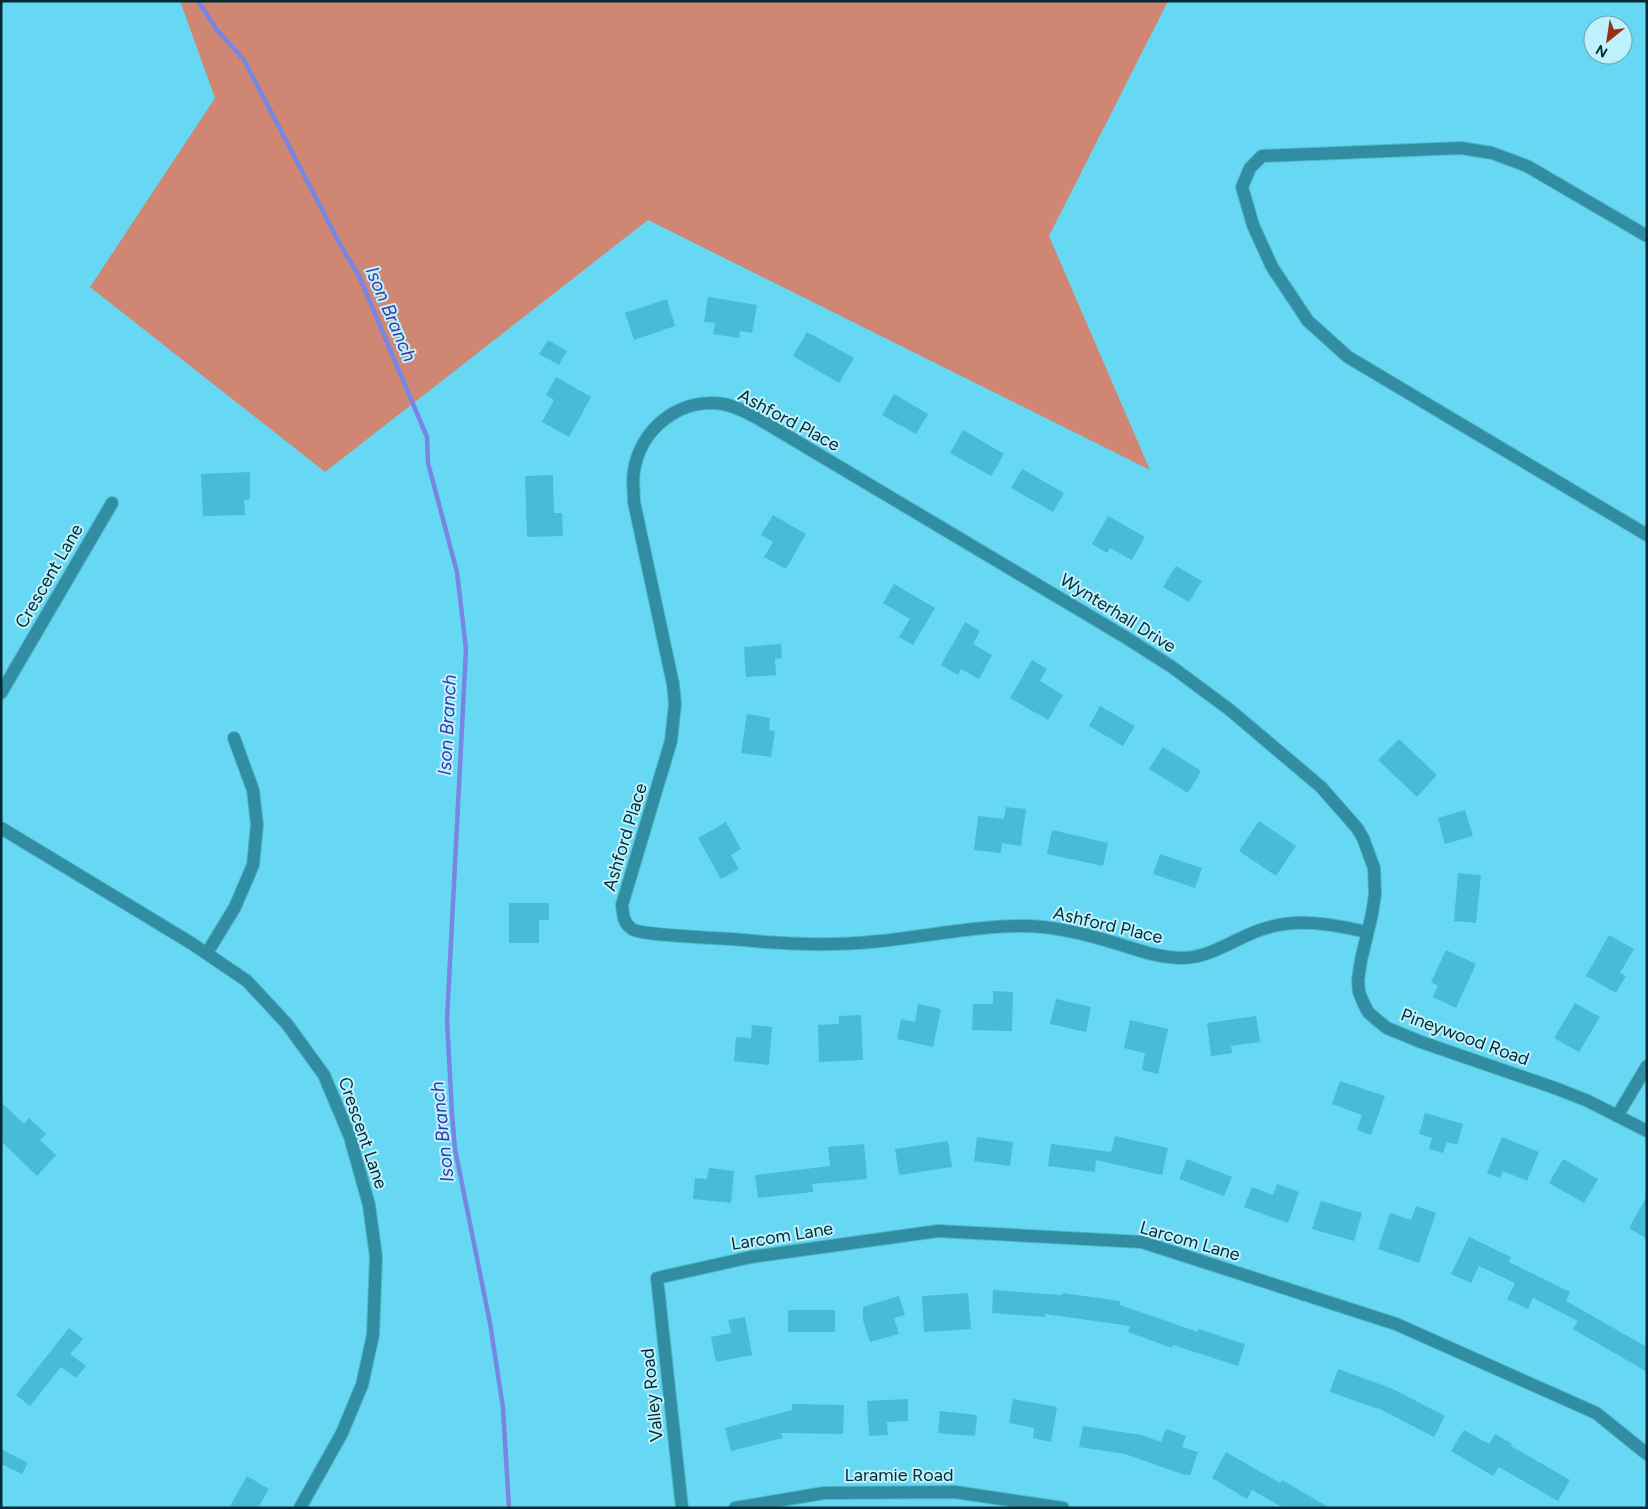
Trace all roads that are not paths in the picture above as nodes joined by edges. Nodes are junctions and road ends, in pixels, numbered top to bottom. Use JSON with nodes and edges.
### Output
{"nodes":[{"id":1,"x":1647,"y":236,"type":"edge"},
{"id":2,"x":112,"y":503,"type":"dead end"},
{"id":3,"x":913,"y":510,"type":"joint"},
{"id":4,"x":1647,"y":535,"type":"edge"},
{"id":5,"x":1,"y":693,"type":"edge"},
{"id":6,"x":234,"y":738,"type":"dead end"},
{"id":7,"x":1293,"y":763,"type":"joint"},
{"id":8,"x":1,"y":828,"type":"edge"},
{"id":9,"x":1367,"y":932,"type":"junction"},
{"id":10,"x":207,"y":953,"type":"junction"},
{"id":11,"x":1647,"y":1066,"type":"edge"},
{"id":12,"x":1617,"y":1116,"type":"junction"},
{"id":13,"x":1647,"y":1131,"type":"edge"},
{"id":14,"x":657,"y":1278,"type":"joint"},
{"id":15,"x":1647,"y":1454,"type":"edge"},
{"id":16,"x":300,"y":1508,"type":"edge"},
{"id":17,"x":682,"y":1508,"type":"edge"},
{"id":18,"x":735,"y":1508,"type":"edge"},
{"id":19,"x":1063,"y":1508,"type":"edge"}],
"edges":[{"from":1,"to":4,"type":"street"},
{"from":2,"to":5,"type":"street","name":"Crescent Lane"},
{"from":3,"to":7,"type":"street","name":"Wynterhall Drive"},
{"from":3,"to":9,"type":"street","name":"Ashford Place"},
{"from":6,"to":10,"type":"street"},
{"from":7,"to":9,"type":"street","name":"Pineywood Road"},
{"from":8,"to":10,"type":"street","name":"Crescent Lane"},
{"from":9,"to":12,"type":"street","name":"Pineywood Road"},
{"from":10,"to":16,"type":"street","name":"Crescent Lane"},
{"from":11,"to":12,"type":"street"},
{"from":12,"to":13,"type":"street","name":"Pineywood Road"},
{"from":14,"to":15,"type":"street","name":"Larcom Lane"},
{"from":14,"to":17,"type":"street","name":"Valley Road"},
{"from":18,"to":19,"type":"street","name":"Laramie Road"}]}
